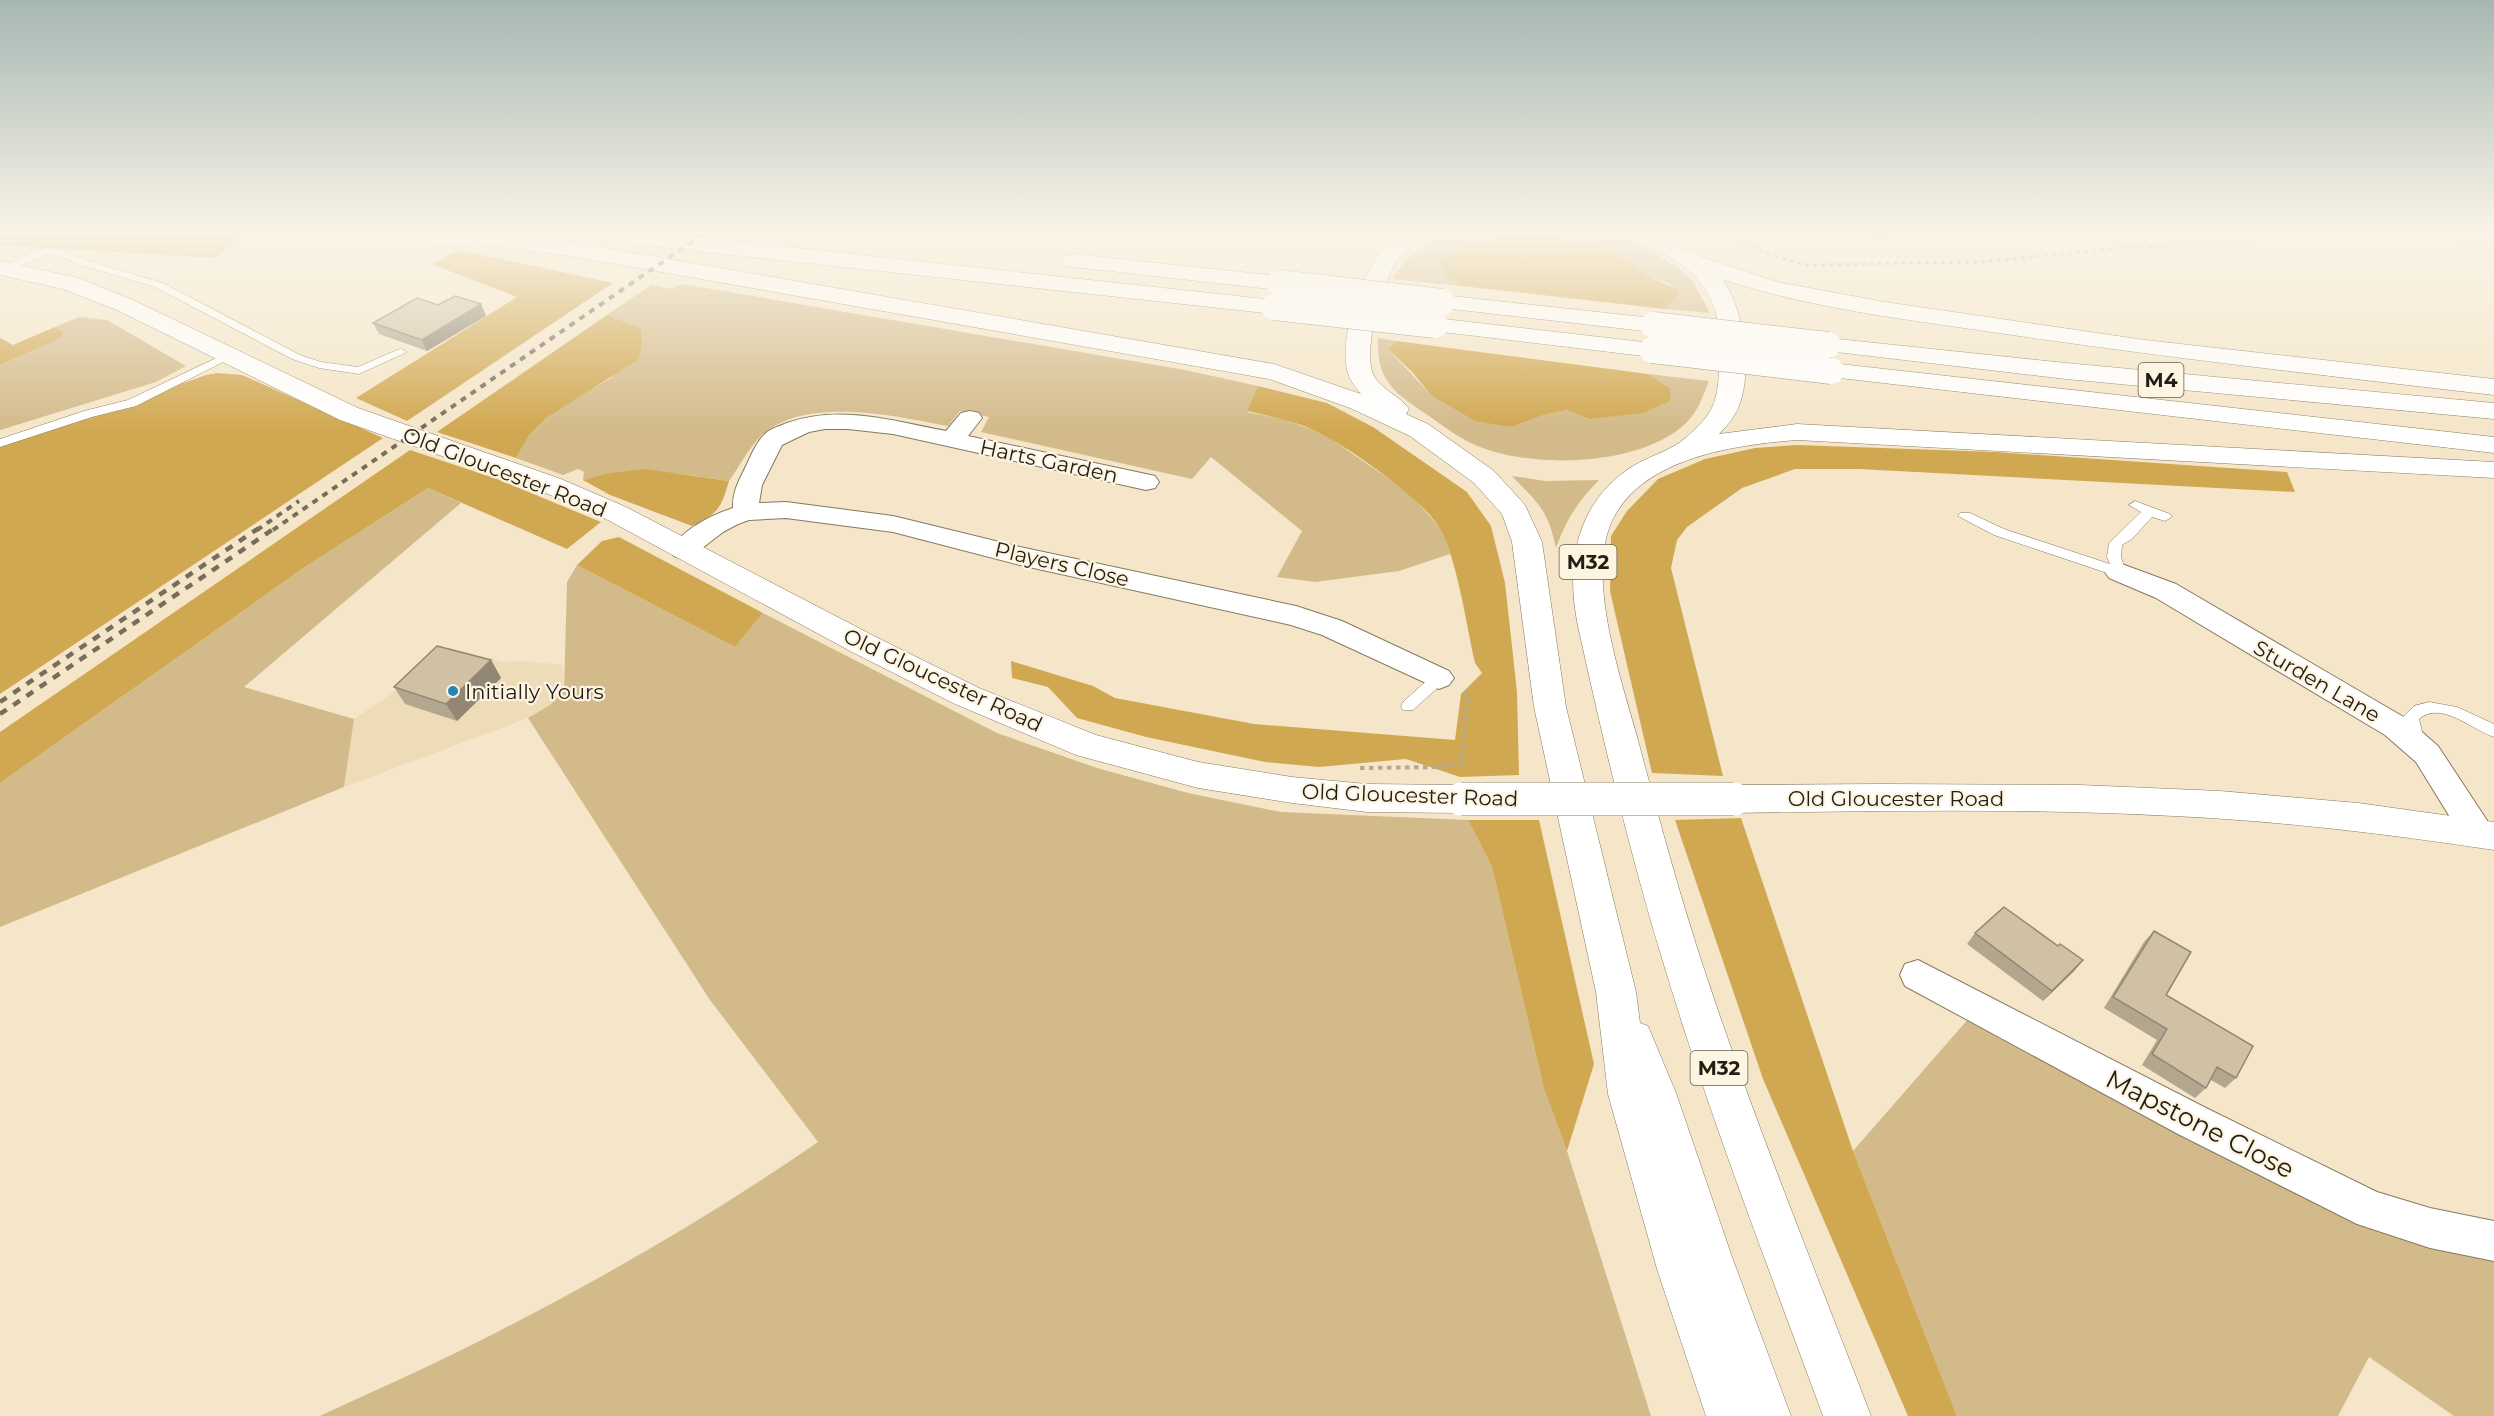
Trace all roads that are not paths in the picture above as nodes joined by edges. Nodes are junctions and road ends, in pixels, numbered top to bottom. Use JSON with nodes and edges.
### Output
{"nodes":[{"id":1,"x":108,"y":298,"type":"edge"},
{"id":2,"x":184,"y":298,"type":"edge"},
{"id":3,"x":849,"y":298,"type":"edge"},
{"id":4,"x":1203,"y":298,"type":"edge"},
{"id":5,"x":1359,"y":298,"type":"edge"},
{"id":6,"x":1371,"y":298,"type":"edge"},
{"id":7,"x":1722,"y":298,"type":"edge"},
{"id":8,"x":1826,"y":298,"type":"edge"},
{"id":9,"x":1438,"y":313,"type":"junction"},
{"id":10,"x":401,"y":352,"type":"dead end"},
{"id":11,"x":229,"y":355,"type":"junction"},
{"id":12,"x":2494,"y":387,"type":"edge"},
{"id":13,"x":2494,"y":411,"type":"edge"},
{"id":14,"x":970,"y":418,"type":"dead end"},
{"id":15,"x":1419,"y":430,"type":"junction"},
{"id":16,"x":952,"y":440,"type":"junction"},
{"id":17,"x":0,"y":443,"type":"edge"},
{"id":18,"x":2494,"y":445,"type":"edge"},
{"id":19,"x":1682,"y":453,"type":"junction"},
{"id":20,"x":2494,"y":471,"type":"edge"},
{"id":21,"x":1146,"y":482,"type":"dead end"},
{"id":22,"x":2135,"y":504,"type":"dead end"},
{"id":23,"x":2150,"y":511,"type":"junction"},
{"id":24,"x":747,"y":512,"type":"junction"},
{"id":25,"x":1965,"y":516,"type":"dead end"},
{"id":26,"x":2165,"y":517,"type":"dead end"},
{"id":27,"x":2100,"y":537,"type":"dead end"},
{"id":28,"x":2115,"y":543,"type":"junction"},
{"id":29,"x":682,"y":550,"type":"junction"},
{"id":30,"x":2119,"y":572,"type":"junction"},
{"id":31,"x":1439,"y":678,"type":"joint"},
{"id":32,"x":1408,"y":706,"type":"dead end"},
{"id":33,"x":2494,"y":731,"type":"edge"},
{"id":34,"x":2417,"y":743,"type":"junction"},
{"id":35,"x":2486,"y":835,"type":"edge"},
{"id":36,"x":1918,"y":975,"type":"dead end"},
{"id":37,"x":1616,"y":992,"type":"junction"},
{"id":38,"x":2494,"y":1241,"type":"edge"},
{"id":39,"x":1730,"y":1416,"type":"edge"},
{"id":40,"x":1767,"y":1416,"type":"edge"},
{"id":41,"x":1847,"y":1416,"type":"edge"}],
"edges":[{"from":1,"to":11,"type":"main road","name":"Old Gloucester Road"},
{"from":2,"to":10,"type":"lane"},
{"from":3,"to":15,"type":"main road"},
{"from":4,"to":9,"type":"main road","number":"M4","bridge":true},
{"from":5,"to":9,"type":"main road","number":"M4","bridge":true},
{"from":6,"to":15,"type":"main road","number":"M32"},
{"from":7,"to":19,"type":"main road","number":"M32"},
{"from":8,"to":12,"type":"main road","number":"M4"},
{"from":9,"to":13,"type":"main road","number":"M4","bridge":true},
{"from":9,"to":18,"type":"main road","number":"M4","bridge":true},
{"from":11,"to":17,"type":"lane"},
{"from":11,"to":29,"type":"main road","name":"Old Gloucester Road"},
{"from":14,"to":16,"type":"street","name":"Harts Garden"},
{"from":15,"to":37,"type":"main road","number":"M32"},
{"from":16,"to":21,"type":"street","name":"Harts Garden"},
{"from":16,"to":24,"type":"street","name":"Harts Garden"},
{"from":19,"to":20,"type":"main road"},
{"from":19,"to":41,"type":"main road","number":"M32"},
{"from":22,"to":23,"type":"lane"},
{"from":23,"to":26,"type":"lane"},
{"from":23,"to":28,"type":"lane"},
{"from":24,"to":29,"type":"street","name":"Players Close"},
{"from":24,"to":31,"type":"street","name":"Players Close"},
{"from":25,"to":30,"type":"lane"},
{"from":27,"to":28,"type":"lane"},
{"from":28,"to":30,"type":"lane"},
{"from":29,"to":35,"type":"main road","name":"Old Gloucester Road","bridge":true},
{"from":30,"to":34,"type":"street","name":"Sturden Lane"},
{"from":31,"to":32,"type":"lane"},
{"from":33,"to":34,"type":"lane"},
{"from":34,"to":35,"type":"street","name":"Sturden Lane"},
{"from":36,"to":38,"type":"street","name":"Mapstone Close"},
{"from":37,"to":39,"type":"main road","number":"M32"},
{"from":37,"to":40,"type":"main road","number":"M32"}]}
